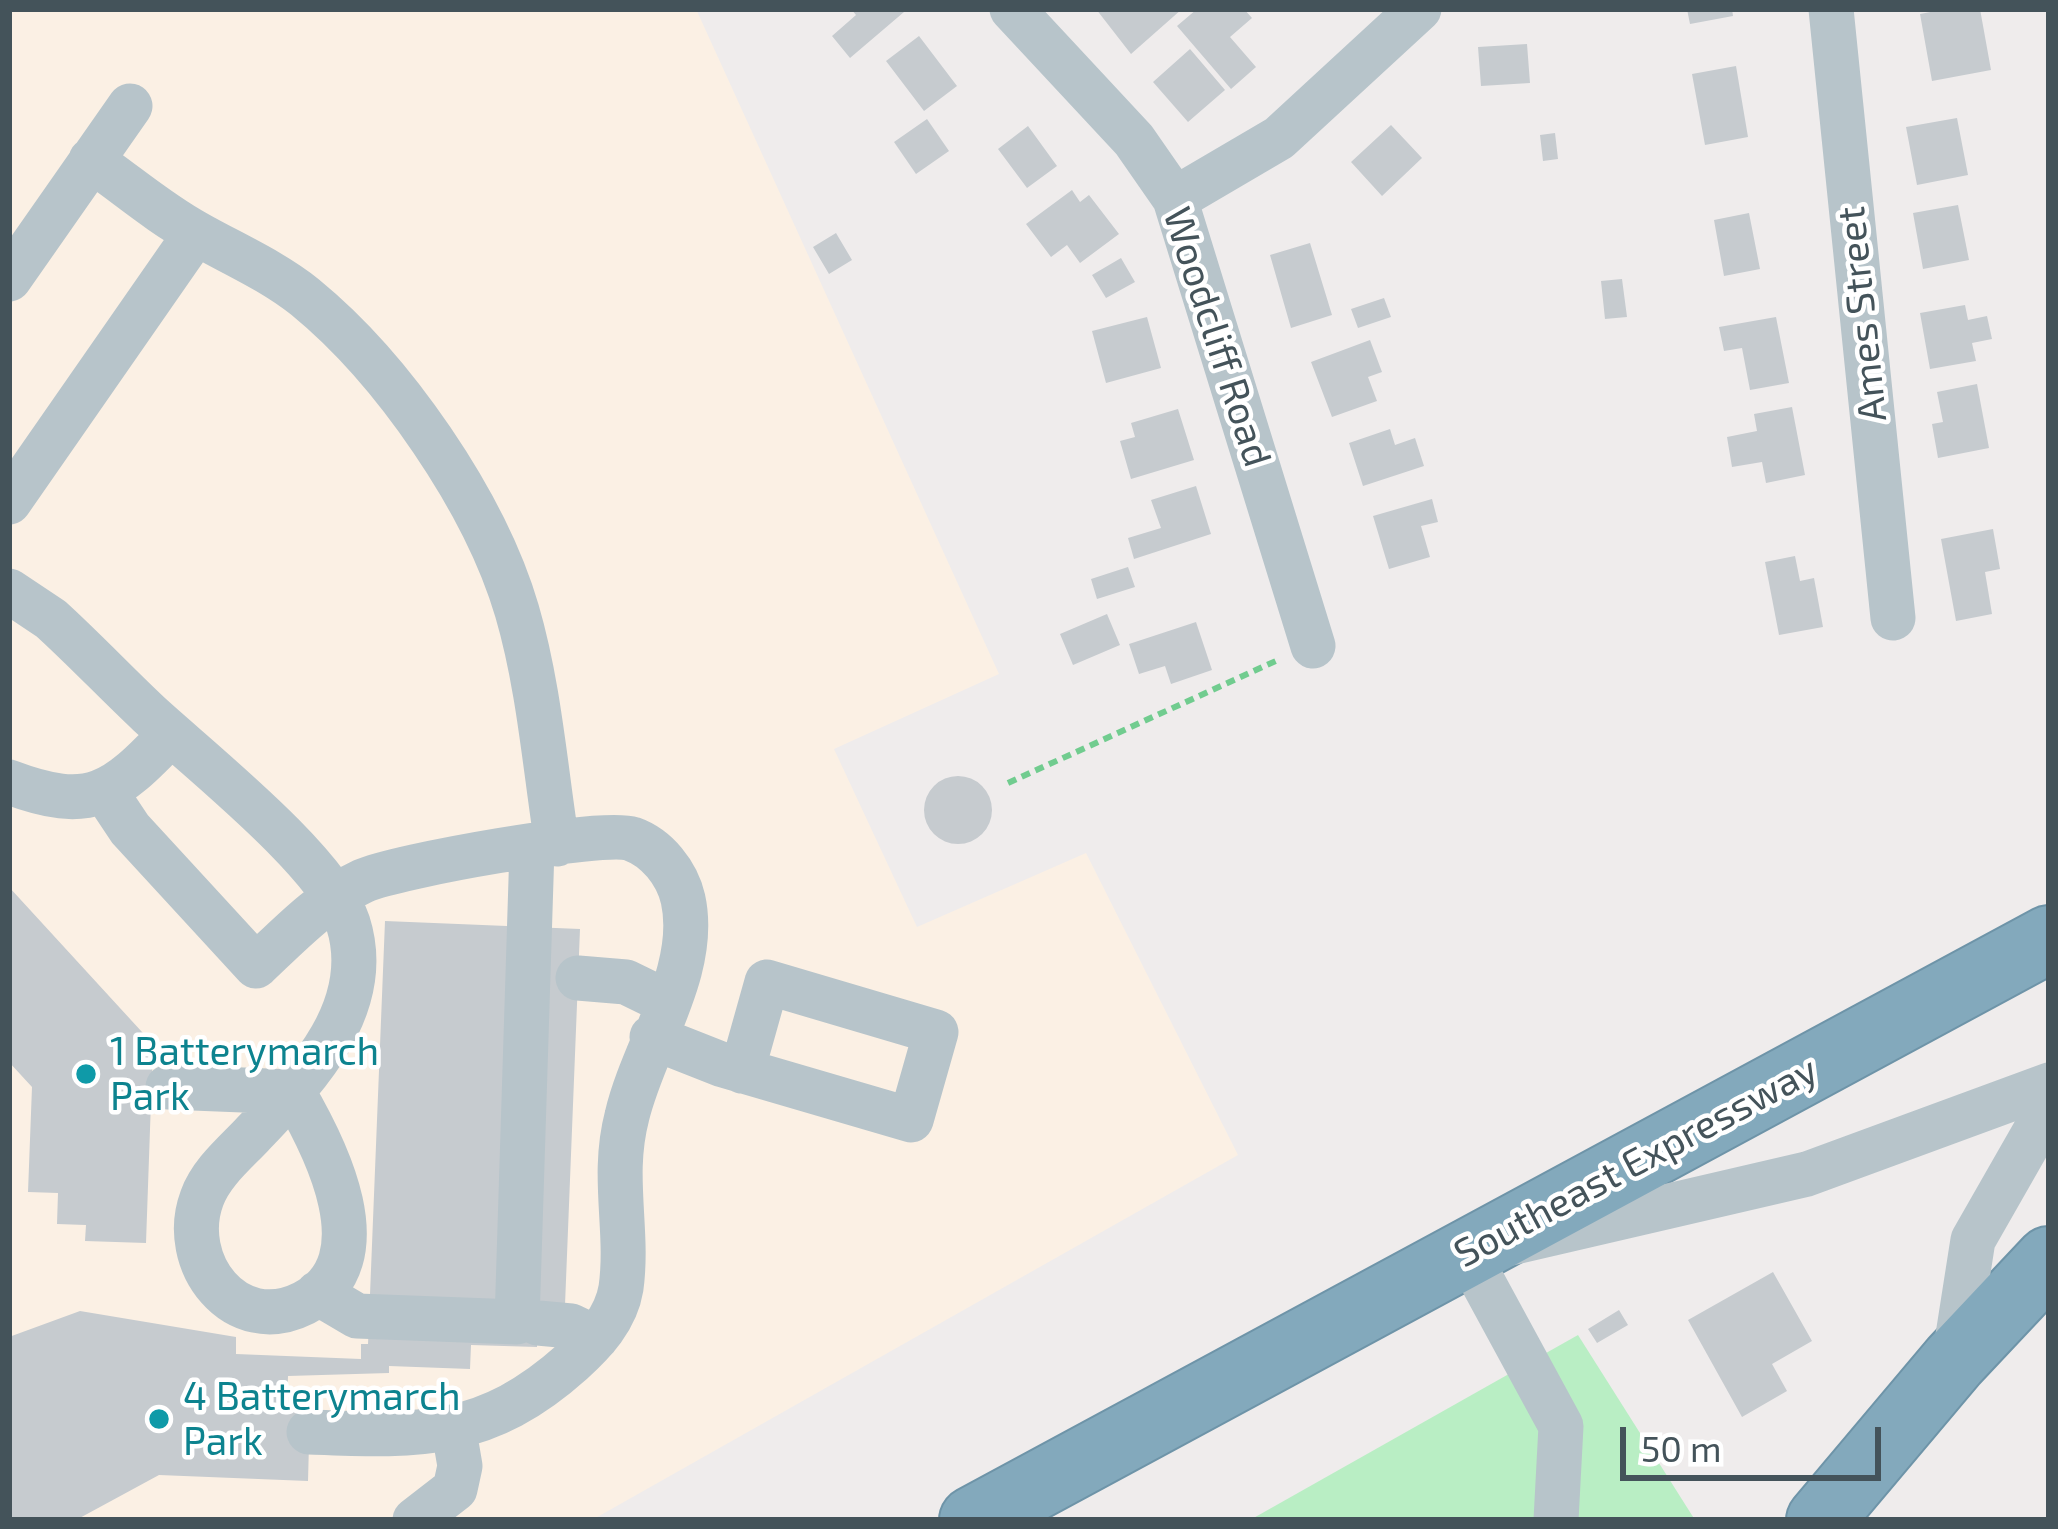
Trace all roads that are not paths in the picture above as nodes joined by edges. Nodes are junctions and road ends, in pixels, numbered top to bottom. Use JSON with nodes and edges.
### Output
{"nodes":[{"id":1,"x":1012,"y":9,"type":"edge"},
{"id":2,"x":1419,"y":9,"type":"edge"},
{"id":3,"x":1831,"y":9,"type":"edge"},
{"id":4,"x":130,"y":106,"type":"dead end"},
{"id":5,"x":92,"y":160,"type":"junction"},
{"id":6,"x":1175,"y":199,"type":"junction"},
{"id":7,"x":196,"y":233,"type":"junction"},
{"id":8,"x":9,"y":278,"type":"edge"},
{"id":9,"x":13,"y":490,"type":"edge"},
{"id":10,"x":9,"y":591,"type":"edge"},
{"id":11,"x":1893,"y":618,"type":"dead end"},
{"id":12,"x":1313,"y":646,"type":"road end"},
{"id":13,"x":171,"y":734,"type":"junction"},
{"id":14,"x":9,"y":782,"type":"edge"},
{"id":15,"x":106,"y":793,"type":"junction"},
{"id":16,"x":544,"y":846,"type":"junction"},
{"id":17,"x":334,"y":898,"type":"junction"},
{"id":18,"x":2049,"y":939,"type":"edge"},
{"id":19,"x":578,"y":978,"type":"dead end"},
{"id":20,"x":659,"y":1019,"type":"junction"},
{"id":21,"x":742,"y":1071,"type":"dead end"},
{"id":22,"x":2049,"y":1084,"type":"edge"},
{"id":23,"x":168,"y":1087,"type":"dead end"},
{"id":24,"x":293,"y":1092,"type":"junction"},
{"id":25,"x":2049,"y":1108,"type":"edge"},
{"id":26,"x":1467,"y":1253,"type":"junction"},
{"id":27,"x":2049,"y":1260,"type":"edge"},
{"id":28,"x":318,"y":1293,"type":"junction"},
{"id":29,"x":538,"y":1323,"type":"dead end"},
{"id":30,"x":596,"y":1338,"type":"junction"},
{"id":31,"x":1954,"y":1361,"type":"junction"},
{"id":32,"x":1222,"y":1385,"type":"junction"},
{"id":33,"x":454,"y":1431,"type":"junction"},
{"id":34,"x":310,"y":1432,"type":"dead end"},
{"id":35,"x":416,"y":1520,"type":"edge"},
{"id":36,"x":973,"y":1520,"type":"edge"},
{"id":37,"x":1042,"y":1520,"type":"edge"},
{"id":38,"x":1556,"y":1520,"type":"edge"},
{"id":39,"x":1820,"y":1520,"type":"edge"},
{"id":40,"x":1879,"y":1520,"type":"edge"}],
"edges":[{"from":1,"to":6,"type":"street","name":"Woodcliff Road"},
{"from":2,"to":6,"type":"street"},
{"from":3,"to":11,"type":"street","name":"Ames Street"},
{"from":4,"to":5,"type":"street"},
{"from":5,"to":7,"type":"street"},
{"from":5,"to":8,"type":"street"},
{"from":6,"to":12,"type":"street","name":"Woodcliff Road"},
{"from":7,"to":9,"type":"street"},
{"from":7,"to":16,"type":"street"},
{"from":10,"to":13,"type":"street"},
{"from":13,"to":15,"type":"street"},
{"from":13,"to":17,"type":"street"},
{"from":14,"to":15,"type":"street"},
{"from":15,"to":17,"type":"street"},
{"from":16,"to":17,"type":"street"},
{"from":16,"to":20,"type":"street"},
{"from":16,"to":28,"type":"street"},
{"from":17,"to":24,"type":"street"},
{"from":18,"to":26,"type":"highway","name":"Southeast Expressway"},
{"from":19,"to":20,"type":"street"},
{"from":20,"to":21,"type":"street"},
{"from":20,"to":30,"type":"street"},
{"from":22,"to":26,"type":"street"},
{"from":23,"to":24,"type":"street"},
{"from":24,"to":28,"type":"street"},
{"from":24,"to":28,"type":"street"},
{"from":25,"to":31,"type":"street"},
{"from":26,"to":32,"type":"highway","name":"Southeast Expressway"},
{"from":26,"to":38,"type":"street"},
{"from":27,"to":31,"type":"highway"},
{"from":29,"to":30,"type":"street"},
{"from":30,"to":33,"type":"street"},
{"from":31,"to":39,"type":"highway"},
{"from":31,"to":40,"type":"highway"},
{"from":32,"to":36,"type":"highway"},
{"from":32,"to":37,"type":"highway"},
{"from":33,"to":34,"type":"street"},
{"from":33,"to":35,"type":"street"}]}
